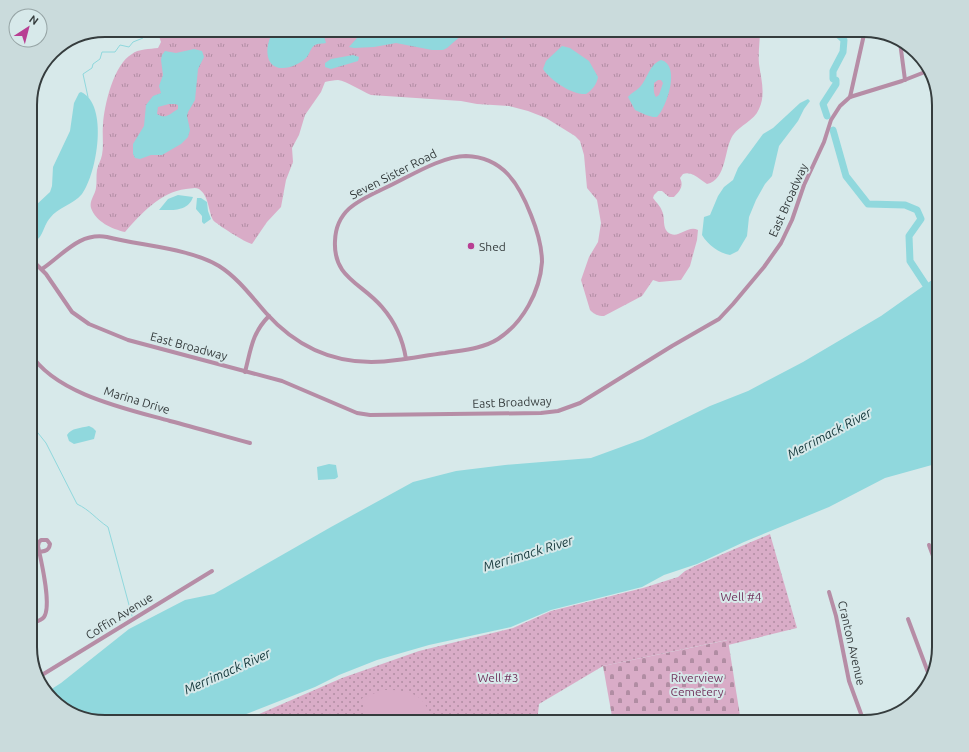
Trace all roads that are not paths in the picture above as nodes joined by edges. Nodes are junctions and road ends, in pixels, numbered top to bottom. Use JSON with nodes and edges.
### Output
{"nodes":[{"id":1,"x":863,"y":37,"type":"edge"},
{"id":2,"x":901,"y":48,"type":"edge"},
{"id":3,"x":923,"y":73,"type":"edge"},
{"id":4,"x":905,"y":80,"type":"junction"},
{"id":5,"x":850,"y":96,"type":"junction"},
{"id":6,"x":37,"y":264,"type":"edge"},
{"id":7,"x":42,"y":269,"type":"junction"},
{"id":8,"x":269,"y":316,"type":"junction"},
{"id":9,"x":406,"y":359,"type":"junction"},
{"id":10,"x":37,"y":362,"type":"edge"},
{"id":11,"x":245,"y":372,"type":"junction"},
{"id":12,"x":250,"y":443,"type":"dead end"},
{"id":13,"x":929,"y":545,"type":"dead end"},
{"id":14,"x":39,"y":552,"type":"dead end"},
{"id":15,"x":932,"y":553,"type":"edge"},
{"id":16,"x":212,"y":571,"type":"dead end"},
{"id":17,"x":829,"y":592,"type":"dead end"},
{"id":18,"x":908,"y":618,"type":"dead end"},
{"id":19,"x":37,"y":621,"type":"edge"},
{"id":20,"x":927,"y":671,"type":"edge"},
{"id":21,"x":43,"y":674,"type":"edge"},
{"id":22,"x":861,"y":715,"type":"edge"}],
"edges":[{"from":1,"to":5,"type":"street"},
{"from":2,"to":4,"type":"street"},
{"from":3,"to":4,"type":"street"},
{"from":4,"to":5,"type":"street"},
{"from":5,"to":11,"type":"street","name":"East Broadway"},
{"from":6,"to":7,"type":"street","name":"East Broadway"},
{"from":7,"to":8,"type":"street","name":"Seven Sister Road"},
{"from":7,"to":11,"type":"street","name":"East Broadway"},
{"from":8,"to":9,"type":"street","name":"Seven Sister Road"},
{"from":8,"to":11,"type":"street"},
{"from":9,"to":9,"type":"street","name":"Seven Sister Road"},
{"from":10,"to":12,"type":"street","name":"Marina Drive"},
{"from":13,"to":15,"type":"street"},
{"from":14,"to":19,"type":"street"},
{"from":16,"to":21,"type":"street","name":"Coffin Avenue"},
{"from":17,"to":22,"type":"street","name":"Cranton Avenue"},
{"from":18,"to":20,"type":"street"}]}
